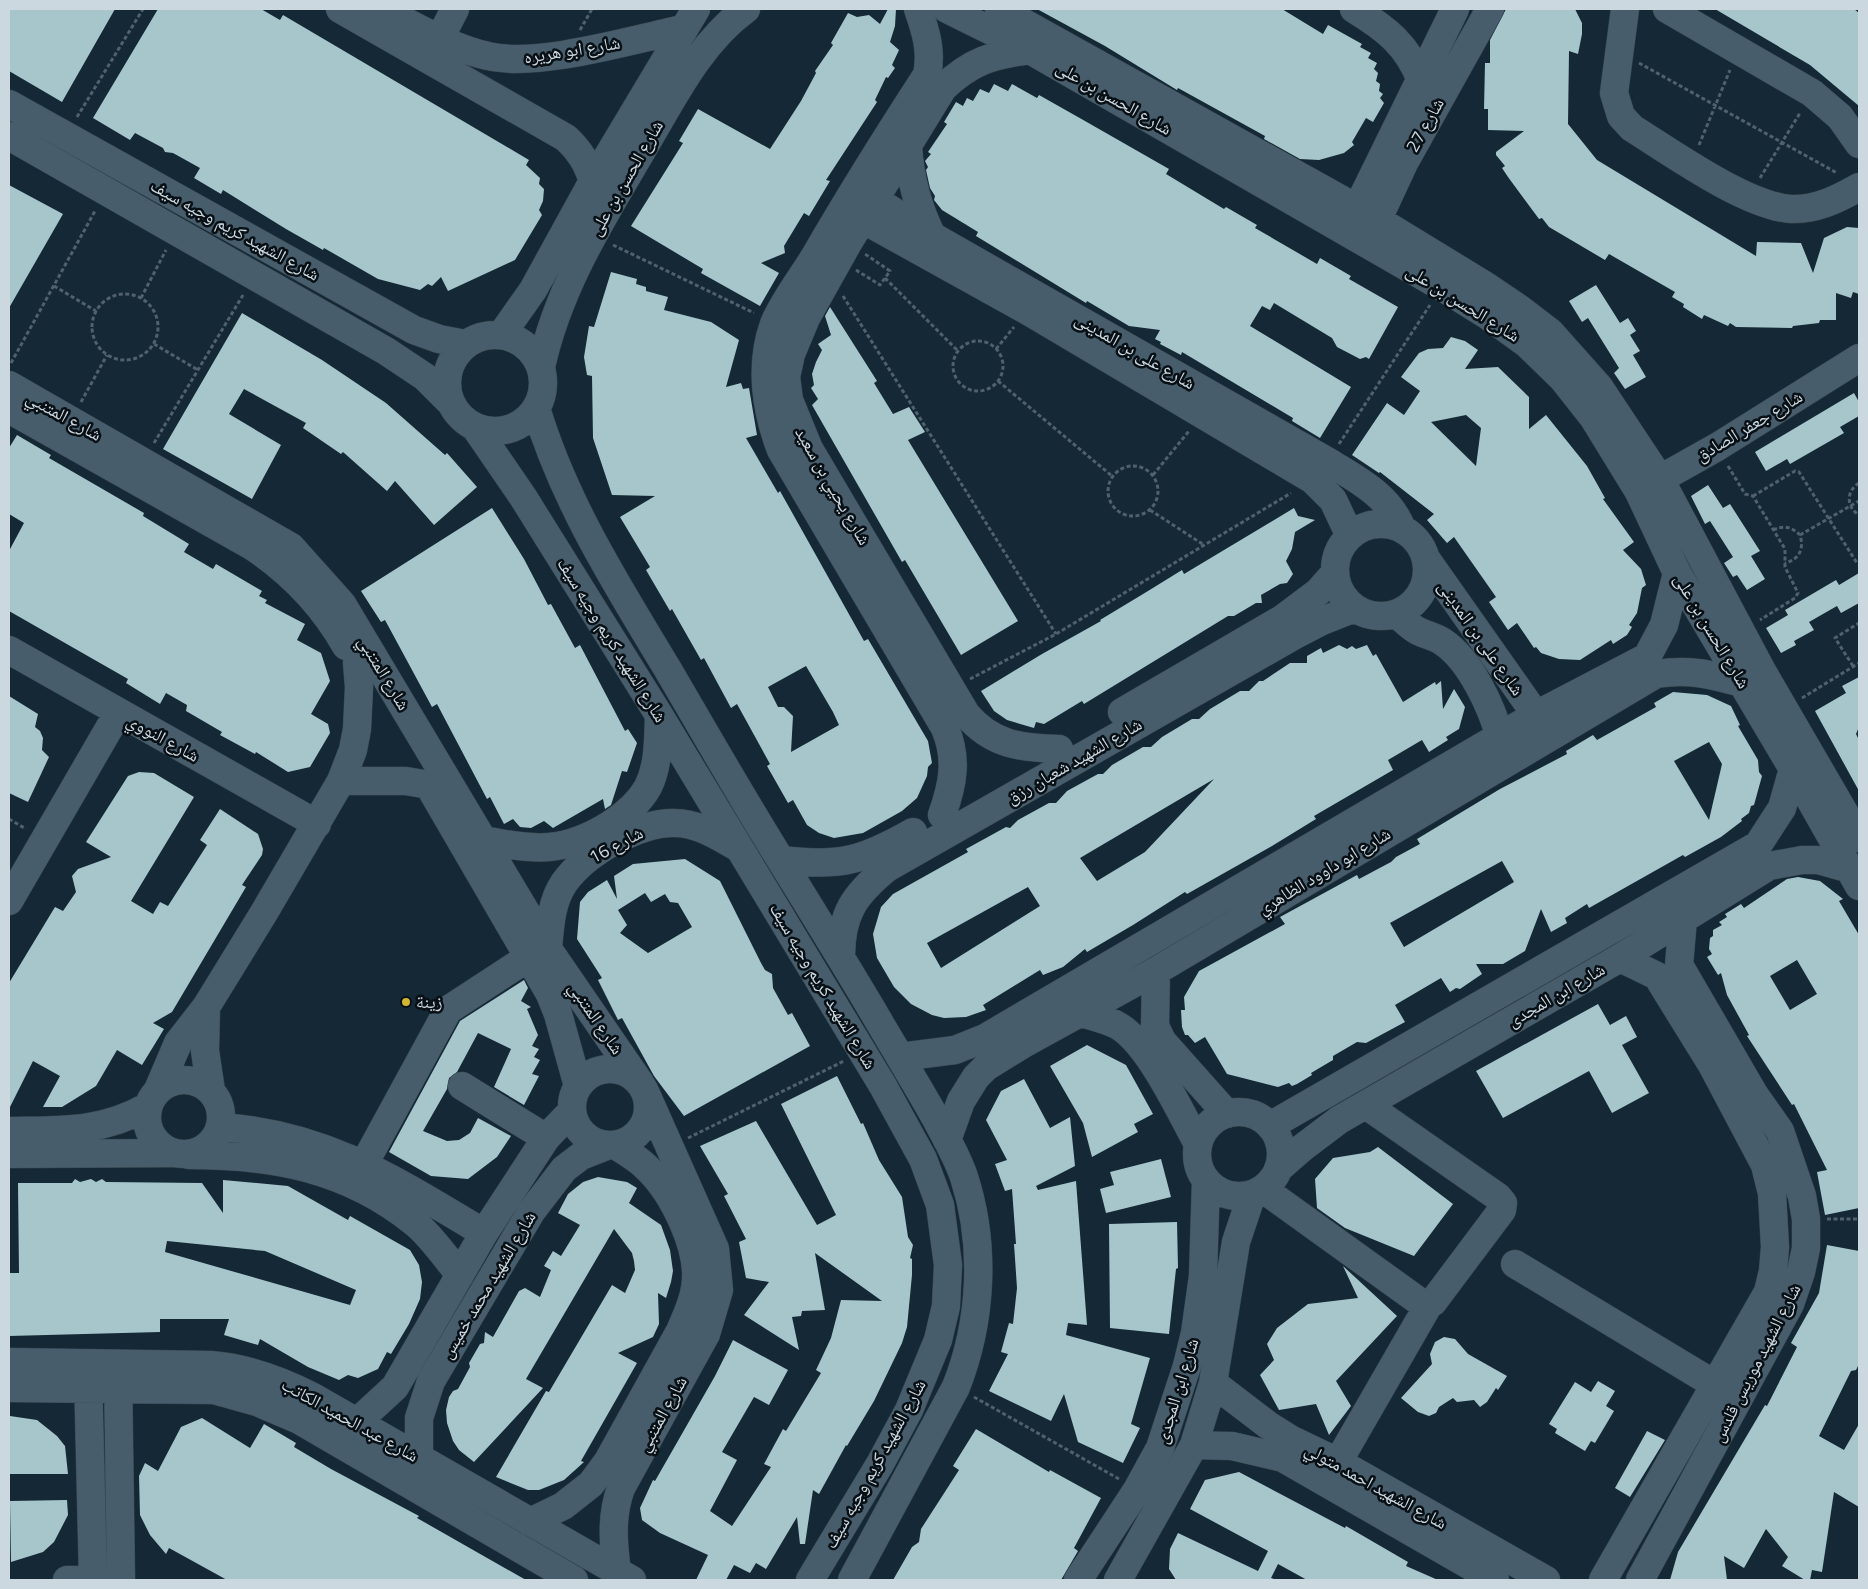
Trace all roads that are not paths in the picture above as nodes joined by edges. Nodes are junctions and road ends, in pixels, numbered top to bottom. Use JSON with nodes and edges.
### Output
{"nodes":[{"id":1,"x":340,"y":9,"type":"edge"},
{"id":2,"x":381,"y":9,"type":"edge"},
{"id":3,"x":455,"y":9,"type":"edge"},
{"id":4,"x":746,"y":9,"type":"edge"},
{"id":5,"x":918,"y":9,"type":"edge"},
{"id":6,"x":947,"y":9,"type":"edge"},
{"id":7,"x":999,"y":9,"type":"edge"},
{"id":8,"x":1354,"y":9,"type":"edge"},
{"id":9,"x":1456,"y":9,"type":"edge"},
{"id":10,"x":1490,"y":9,"type":"edge"},
{"id":11,"x":1625,"y":9,"type":"edge"},
{"id":12,"x":1667,"y":9,"type":"edge"},
{"id":13,"x":689,"y":19,"type":"edge"},
{"id":14,"x":440,"y":38,"type":"junction"},
{"id":15,"x":1030,"y":50,"type":"junction"},
{"id":16,"x":1421,"y":81,"type":"junction"},
{"id":17,"x":9,"y":104,"type":"edge"},
{"id":18,"x":9,"y":136,"type":"edge"},
{"id":19,"x":1859,"y":144,"type":"edge"},
{"id":20,"x":908,"y":146,"type":"junction"},
{"id":21,"x":1395,"y":157,"type":"junction"},
{"id":22,"x":593,"y":181,"type":"junction"},
{"id":23,"x":1851,"y":181,"type":"edge"},
{"id":24,"x":859,"y":203,"type":"junction"},
{"id":25,"x":1362,"y":226,"type":"junction"},
{"id":26,"x":932,"y":236,"type":"junction"},
{"id":27,"x":502,"y":334,"type":"junction"},
{"id":28,"x":465,"y":344,"type":"junction"},
{"id":29,"x":1859,"y":358,"type":"edge"},
{"id":30,"x":541,"y":367,"type":"junction"},
{"id":31,"x":9,"y":385,"type":"edge"},
{"id":32,"x":450,"y":402,"type":"junction"},
{"id":33,"x":536,"y":408,"type":"junction"},
{"id":34,"x":9,"y":409,"type":"edge"},
{"id":35,"x":475,"y":427,"type":"junction"},
{"id":36,"x":1320,"y":470,"type":"junction"},
{"id":37,"x":1649,"y":485,"type":"junction"},
{"id":38,"x":1402,"y":529,"type":"junction"},
{"id":39,"x":1350,"y":536,"type":"junction"},
{"id":40,"x":1427,"y":560,"type":"junction"},
{"id":41,"x":1335,"y":573,"type":"junction"},
{"id":42,"x":1677,"y":573,"type":"junction"},
{"id":43,"x":1355,"y":608,"type":"junction"},
{"id":44,"x":1397,"y":614,"type":"junction"},
{"id":45,"x":9,"y":650,"type":"edge"},
{"id":46,"x":356,"y":664,"type":"junction"},
{"id":47,"x":1651,"y":666,"type":"junction"},
{"id":48,"x":1742,"y":683,"type":"junction"},
{"id":49,"x":118,"y":713,"type":"junction"},
{"id":50,"x":1536,"y":715,"type":"junction"},
{"id":51,"x":659,"y":716,"type":"junction"},
{"id":52,"x":1500,"y":738,"type":"junction"},
{"id":53,"x":1059,"y":748,"type":"junction"},
{"id":54,"x":1793,"y":769,"type":"junction"},
{"id":55,"x":341,"y":781,"type":"junction"},
{"id":56,"x":429,"y":785,"type":"junction"},
{"id":57,"x":1003,"y":791,"type":"junction"},
{"id":58,"x":942,"y":815,"type":"junction"},
{"id":59,"x":317,"y":824,"type":"junction"},
{"id":60,"x":1859,"y":838,"type":"edge"},
{"id":61,"x":484,"y":840,"type":"junction"},
{"id":62,"x":739,"y":848,"type":"junction"},
{"id":63,"x":1764,"y":856,"type":"junction"},
{"id":64,"x":781,"y":860,"type":"junction"},
{"id":65,"x":1853,"y":877,"type":"edge"},
{"id":66,"x":9,"y":902,"type":"edge"},
{"id":67,"x":1683,"y":920,"type":"junction"},
{"id":68,"x":538,"y":953,"type":"junction"},
{"id":69,"x":841,"y":956,"type":"junction"},
{"id":70,"x":1620,"y":958,"type":"junction"},
{"id":71,"x":1668,"y":970,"type":"junction"},
{"id":72,"x":1156,"y":971,"type":"junction"},
{"id":73,"x":206,"y":1007,"type":"junction"},
{"id":74,"x":1078,"y":1012,"type":"junction"},
{"id":75,"x":900,"y":1058,"type":"junction"},
{"id":76,"x":462,"y":1086,"type":"dead end"},
{"id":77,"x":643,"y":1088,"type":"junction"},
{"id":78,"x":211,"y":1091,"type":"junction"},
{"id":79,"x":152,"y":1099,"type":"junction"},
{"id":80,"x":575,"y":1099,"type":"junction"},
{"id":81,"x":1366,"y":1105,"type":"junction"},
{"id":82,"x":1227,"y":1114,"type":"junction"},
{"id":83,"x":1270,"y":1126,"type":"junction"},
{"id":84,"x":220,"y":1127,"type":"junction"},
{"id":85,"x":9,"y":1131,"type":"edge"},
{"id":86,"x":546,"y":1138,"type":"junction"},
{"id":87,"x":947,"y":1140,"type":"junction"},
{"id":88,"x":1198,"y":1144,"type":"junction"},
{"id":89,"x":612,"y":1145,"type":"junction"},
{"id":90,"x":9,"y":1154,"type":"edge"},
{"id":91,"x":181,"y":1154,"type":"junction"},
{"id":92,"x":364,"y":1164,"type":"junction"},
{"id":93,"x":1206,"y":1180,"type":"junction"},
{"id":94,"x":1264,"y":1184,"type":"junction"},
{"id":95,"x":484,"y":1233,"type":"junction"},
{"id":96,"x":1515,"y":1264,"type":"dead end"},
{"id":97,"x":460,"y":1275,"type":"junction"},
{"id":98,"x":1779,"y":1298,"type":"junction"},
{"id":99,"x":1429,"y":1304,"type":"junction"},
{"id":100,"x":9,"y":1362,"type":"edge"},
{"id":101,"x":118,"y":1364,"type":"junction"},
{"id":102,"x":88,"y":1377,"type":"junction"},
{"id":103,"x":1213,"y":1383,"type":"junction"},
{"id":104,"x":1714,"y":1384,"type":"junction"},
{"id":105,"x":9,"y":1388,"type":"edge"},
{"id":106,"x":118,"y":1391,"type":"junction"},
{"id":107,"x":357,"y":1422,"type":"junction"},
{"id":108,"x":1194,"y":1445,"type":"junction"},
{"id":109,"x":1287,"y":1449,"type":"junction"},
{"id":110,"x":419,"y":1458,"type":"junction"},
{"id":111,"x":1338,"y":1462,"type":"junction"},
{"id":112,"x":530,"y":1522,"type":"junction"},
{"id":113,"x":1083,"y":1571,"type":"edge"},
{"id":114,"x":625,"y":1576,"type":"edge"},
{"id":115,"x":84,"y":1580,"type":"edge"},
{"id":116,"x":124,"y":1580,"type":"edge"},
{"id":117,"x":574,"y":1580,"type":"edge"},
{"id":118,"x":810,"y":1580,"type":"edge"},
{"id":119,"x":852,"y":1580,"type":"edge"},
{"id":120,"x":1119,"y":1580,"type":"edge"},
{"id":121,"x":1495,"y":1580,"type":"edge"},
{"id":122,"x":1546,"y":1580,"type":"edge"},
{"id":123,"x":1603,"y":1580,"type":"edge"},
{"id":124,"x":1640,"y":1580,"type":"edge"}],
"edges":[{"from":1,"to":22,"type":"street"},
{"from":2,"to":14,"type":"street","name":"شارع ابو هريره"},
{"from":3,"to":14,"type":"street"},
{"from":4,"to":30,"type":"street","name":"شارع الحسن بن على"},
{"from":5,"to":24,"type":"street","name":"شارع يحيي بن سعيد"},
{"from":6,"to":15,"type":"street","name":"شارع الحسن بن على"},
{"from":7,"to":25,"type":"street","name":"شارع الحسن بن على"},
{"from":8,"to":16,"type":"street"},
{"from":9,"to":16,"type":"street","name":"شارع 27"},
{"from":10,"to":21,"type":"street","name":"شارع 27"},
{"from":11,"to":23,"type":"street"},
{"from":12,"to":19,"type":"street"},
{"from":13,"to":14,"type":"street","name":"شارع ابو هريره"},
{"from":13,"to":22,"type":"street","name":"شارع الحسن بن على"},
{"from":15,"to":20,"type":"street","name":"شارع يحيي بن سعيد"},
{"from":15,"to":25,"type":"street","name":"شارع الحسن بن على"},
{"from":16,"to":21,"type":"street","name":"شارع 27"},
{"from":17,"to":28,"type":"street","name":"شارع الشهيد كريم وجيه سيف"},
{"from":18,"to":32,"type":"street","name":"شارع الشهيد كريم وجيه سيف"},
{"from":20,"to":24,"type":"street","name":"شارع يحيي بن سعيد"},
{"from":20,"to":26,"type":"street"},
{"from":21,"to":25,"type":"street","name":"شارع 27"},
{"from":22,"to":27,"type":"street","name":"شارع الحسن بن على"},
{"from":24,"to":26,"type":"street","name":"شارع على بن المدينى"},
{"from":24,"to":36,"type":"street","name":"شارع على بن المدينى"},
{"from":24,"to":53,"type":"street","name":"شارع يحيي بن سعيد"},
{"from":24,"to":58,"type":"street","name":"شارع يحيي بن سعيد"},
{"from":25,"to":37,"type":"street","name":"شارع الحسن بن على"},
{"from":25,"to":37,"type":"street","name":"شارع الحسن بن على"},
{"from":26,"to":36,"type":"street","name":"شارع على بن المدينى"},
{"from":27,"to":28,"type":"street"},
{"from":27,"to":30,"type":"street"},
{"from":28,"to":32,"type":"street"},
{"from":29,"to":37,"type":"street","name":"شارع جعفر الصادق"},
{"from":30,"to":33,"type":"street"},
{"from":31,"to":61,"type":"street","name":"شارع المتنبي"},
{"from":32,"to":35,"type":"street"},
{"from":33,"to":35,"type":"street"},
{"from":33,"to":64,"type":"street","name":"شارع الشهيد كريم وجيه سيف"},
{"from":34,"to":46,"type":"street","name":"شارع المتنبي"},
{"from":35,"to":51,"type":"street","name":"شارع الشهيد كريم وجيه سيف"},
{"from":36,"to":38,"type":"street","name":"شارع على بن المدينى"},
{"from":36,"to":39,"type":"street","name":"شارع على بن المدينى"},
{"from":37,"to":42,"type":"street","name":"شارع الحسن بن على"},
{"from":37,"to":60,"type":"street","name":"شارع الحسن بن على"},
{"from":38,"to":39,"type":"street"},
{"from":38,"to":40,"type":"street"},
{"from":39,"to":41,"type":"street"},
{"from":40,"to":44,"type":"street"},
{"from":40,"to":50,"type":"street","name":"شارع على بن المدينى"},
{"from":41,"to":43,"type":"street"},
{"from":41,"to":53,"type":"street","name":"شارع الشهيد شعبان رزق"},
{"from":42,"to":47,"type":"street"},
{"from":42,"to":48,"type":"street","name":"شارع الحسن بن على"},
{"from":43,"to":44,"type":"street"},
{"from":43,"to":57,"type":"street","name":"شارع الشهيد شعبان رزق"},
{"from":44,"to":52,"type":"street","name":"شارع على بن المدينى"},
{"from":45,"to":49,"type":"street","name":"شارع النووي"},
{"from":46,"to":55,"type":"street"},
{"from":46,"to":56,"type":"street","name":"شارع المتنبي"},
{"from":47,"to":48,"type":"street","name":"شارع ابو داوود الظاهري"},
{"from":47,"to":50,"type":"street","name":"شارع ابو داوود الظاهري"},
{"from":47,"to":72,"type":"street","name":"شارع ابو داوود الظاهري"},
{"from":48,"to":54,"type":"street","name":"شارع الحسن بن على"},
{"from":49,"to":59,"type":"street","name":"شارع النووي"},
{"from":49,"to":66,"type":"street"},
{"from":50,"to":52,"type":"street","name":"شارع ابو داوود الظاهري"},
{"from":51,"to":61,"type":"street","name":"شارع 16"},
{"from":51,"to":62,"type":"street","name":"شارع الشهيد كريم وجيه سيف"},
{"from":52,"to":75,"type":"street","name":"شارع ابو داوود الظاهري"},
{"from":53,"to":57,"type":"street","name":"شارع الشهيد شعبان رزق"},
{"from":54,"to":63,"type":"street","name":"شارع ابن المجدى"},
{"from":54,"to":65,"type":"street","name":"شارع الحسن بن على"},
{"from":55,"to":56,"type":"street"},
{"from":55,"to":59,"type":"street"},
{"from":56,"to":68,"type":"street","name":"شارع المتنبي"},
{"from":57,"to":58,"type":"street","name":"شارع الشهيد شعبان رزق"},
{"from":57,"to":69,"type":"street","name":"شارع الشهيد شعبان رزق"},
{"from":58,"to":64,"type":"street","name":"شارع الشهيد شعبان رزق"},
{"from":59,"to":73,"type":"street"},
{"from":61,"to":68,"type":"street","name":"شارع المتنبي"},
{"from":62,"to":68,"type":"street","name":"شارع 16"},
{"from":62,"to":118,"type":"street","name":"شارع الشهيد كريم وجيه سيف"},
{"from":63,"to":65,"type":"street","name":"شارع ابن المجدى"},
{"from":63,"to":67,"type":"street","name":"شارع ابن المجدى"},
{"from":63,"to":83,"type":"street","name":"شارع ابن المجدى"},
{"from":64,"to":69,"type":"street","name":"شارع الشهيد كريم وجيه سيف"},
{"from":67,"to":70,"type":"street","name":"شارع ابن المجدى"},
{"from":67,"to":71,"type":"street"},
{"from":68,"to":77,"type":"street","name":"شارع المتنبي"},
{"from":68,"to":80,"type":"street","name":"شارع المتنبي"},
{"from":68,"to":92,"type":"street"},
{"from":69,"to":75,"type":"street","name":"شارع الشهيد كريم وجيه سيف"},
{"from":70,"to":71,"type":"street"},
{"from":70,"to":81,"type":"street","name":"شارع ابن المجدى"},
{"from":71,"to":98,"type":"street","name":"شارع الشهيد موريس قلدس"},
{"from":71,"to":98,"type":"street","name":"شارع الشهيد موريس قلدس"},
{"from":72,"to":74,"type":"street","name":"شارع ابو داوود الظاهري"},
{"from":72,"to":82,"type":"street"},
{"from":73,"to":78,"type":"street"},
{"from":73,"to":79,"type":"street"},
{"from":74,"to":87,"type":"street","name":"شارع ابو داوود الظاهري"},
{"from":74,"to":88,"type":"street"},
{"from":75,"to":87,"type":"street","name":"شارع الشهيد كريم وجيه سيف"},
{"from":76,"to":86,"type":"street"},
{"from":77,"to":80,"type":"street"},
{"from":77,"to":89,"type":"street"},
{"from":77,"to":114,"type":"street","name":"شارع المتنبي"},
{"from":78,"to":79,"type":"street"},
{"from":78,"to":84,"type":"street"},
{"from":79,"to":85,"type":"street"},
{"from":79,"to":91,"type":"street"},
{"from":80,"to":86,"type":"street","name":"شارع الشهيد محمد خميس"},
{"from":80,"to":89,"type":"street"},
{"from":81,"to":94,"type":"street","name":"شارع ابن المجدى"},
{"from":81,"to":99,"type":"street"},
{"from":82,"to":83,"type":"street"},
{"from":82,"to":88,"type":"street"},
{"from":83,"to":94,"type":"street"},
{"from":84,"to":91,"type":"street"},
{"from":84,"to":92,"type":"street"},
{"from":86,"to":95,"type":"street","name":"شارع الشهيد محمد خميس"},
{"from":87,"to":119,"type":"street","name":"شارع الشهيد كريم وجيه سيف"},
{"from":88,"to":93,"type":"street"},
{"from":89,"to":110,"type":"street","name":"شارع الشهيد محمد خميس"},
{"from":89,"to":112,"type":"street","name":"شارع المتنبي"},
{"from":90,"to":91,"type":"street"},
{"from":91,"to":97,"type":"street"},
{"from":92,"to":95,"type":"street"},
{"from":93,"to":94,"type":"street"},
{"from":93,"to":113,"type":"street","name":"شارع ابن المجدى"},
{"from":94,"to":99,"type":"street"},
{"from":94,"to":103,"type":"street","name":"شارع ابن المجدى"},
{"from":95,"to":97,"type":"street","name":"شارع الشهيد محمد خميس"},
{"from":96,"to":104,"type":"street"},
{"from":97,"to":107,"type":"street","name":"شارع الشهيد محمد خميس"},
{"from":98,"to":104,"type":"street","name":"شارع الشهيد موريس قلدس"},
{"from":98,"to":124,"type":"street","name":"شارع الشهيد موريس قلدس"},
{"from":99,"to":111,"type":"street"},
{"from":100,"to":102,"type":"street","name":"شارع عبد الحميد الكاتب"},
{"from":101,"to":102,"type":"street","name":"شارع عبد الحميد الكاتب"},
{"from":101,"to":106,"type":"street"},
{"from":101,"to":107,"type":"street","name":"شارع عبد الحميد الكاتب"},
{"from":102,"to":105,"type":"street","name":"شارع عبد الحميد الكاتب"},
{"from":102,"to":106,"type":"street","name":"شارع عبد الحميد الكاتب"},
{"from":102,"to":115,"type":"street"},
{"from":103,"to":108,"type":"street","name":"شارع ابن المجدى"},
{"from":103,"to":109,"type":"street","name":"شارع الشهيد احمد متولي"},
{"from":104,"to":123,"type":"street","name":"شارع الشهيد موريس قلدس"},
{"from":106,"to":116,"type":"street"},
{"from":106,"to":117,"type":"street","name":"شارع عبد الحميد الكاتب"},
{"from":107,"to":110,"type":"street","name":"شارع عبد الحميد الكاتب"},
{"from":108,"to":109,"type":"street","name":"شارع الشهيد احمد متولي"},
{"from":108,"to":120,"type":"street","name":"شارع ابن المجدى"},
{"from":109,"to":111,"type":"street","name":"شارع الشهيد احمد متولي"},
{"from":109,"to":121,"type":"street","name":"شارع الشهيد احمد متولي"},
{"from":110,"to":112,"type":"street","name":"شارع عبد الحميد الكاتب"},
{"from":111,"to":122,"type":"street","name":"شارع الشهيد احمد متولي"},
{"from":112,"to":114,"type":"street","name":"شارع عبد الحميد الكاتب"},
{"from":113,"to":120,"type":"street"},
{"from":115,"to":116,"type":"street"}]}
